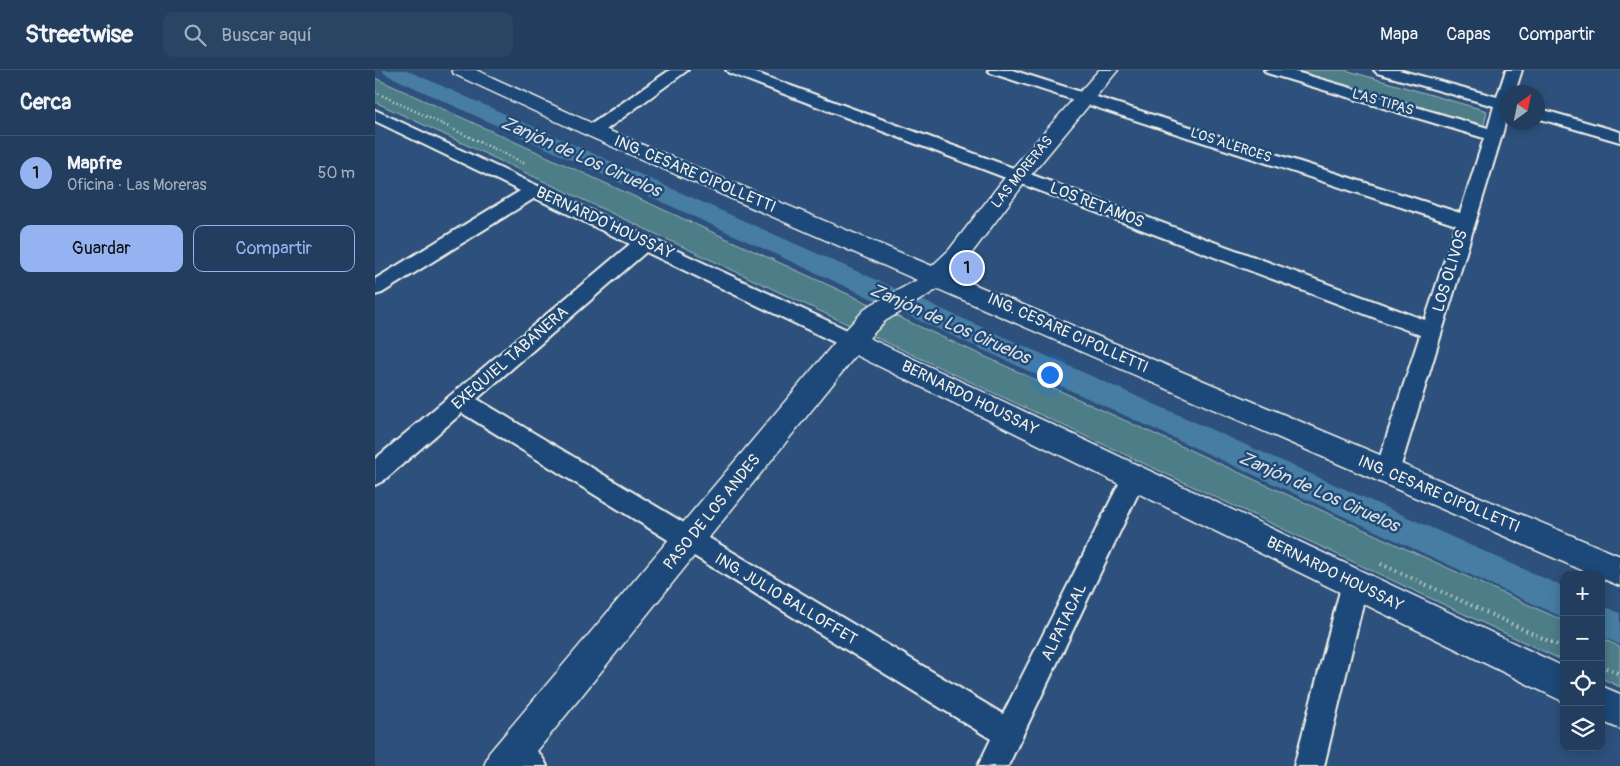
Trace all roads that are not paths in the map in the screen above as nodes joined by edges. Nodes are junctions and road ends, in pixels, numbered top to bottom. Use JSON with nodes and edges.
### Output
{"nodes":[{"id":1,"x":461,"y":70,"type":"edge"},
{"id":2,"x":680,"y":70,"type":"edge"},
{"id":3,"x":734,"y":70,"type":"edge"},
{"id":4,"x":997,"y":70,"type":"edge"},
{"id":5,"x":1109,"y":70,"type":"edge"},
{"id":6,"x":1272,"y":70,"type":"edge"},
{"id":7,"x":1382,"y":70,"type":"edge"},
{"id":8,"x":1514,"y":70,"type":"edge"},
{"id":9,"x":1510,"y":85,"type":"edge"},
{"id":10,"x":1083,"y":98,"type":"junction"},
{"id":11,"x":1500,"y":103,"type":"edge"},
{"id":12,"x":375,"y":115,"type":"edge"},
{"id":13,"x":1545,"y":116,"type":"edge"},
{"id":14,"x":1500,"y":118,"type":"edge"},
{"id":15,"x":593,"y":130,"type":"junction"},
{"id":16,"x":1494,"y":135,"type":"junction"},
{"id":17,"x":1620,"y":137,"type":"edge"},
{"id":18,"x":1018,"y":176,"type":"junction"},
{"id":19,"x":535,"y":190,"type":"junction"},
{"id":20,"x":1465,"y":221,"type":"junction"},
{"id":21,"x":645,"y":242,"type":"junction"},
{"id":22,"x":931,"y":282,"type":"junction"},
{"id":23,"x":375,"y":288,"type":"edge"},
{"id":24,"x":1431,"y":331,"type":"junction"},
{"id":25,"x":851,"y":342,"type":"junction"},
{"id":26,"x":461,"y":401,"type":"junction"},
{"id":27,"x":1387,"y":472,"type":"junction"},
{"id":28,"x":375,"y":474,"type":"edge"},
{"id":29,"x":1135,"y":478,"type":"junction"},
{"id":30,"x":689,"y":540,"type":"junction"},
{"id":31,"x":1620,"y":571,"type":"edge"},
{"id":32,"x":1355,"y":583,"type":"junction"},
{"id":33,"x":1560,"y":683,"type":"edge"},
{"id":34,"x":1605,"y":705,"type":"edge"},
{"id":35,"x":1620,"y":712,"type":"edge"},
{"id":36,"x":1009,"y":734,"type":"junction"},
{"id":37,"x":516,"y":761,"type":"edge"},
{"id":38,"x":993,"y":766,"type":"edge"},
{"id":39,"x":1309,"y":766,"type":"edge"}],
"edges":[{"from":1,"to":15,"type":"street","name":"ING. CESARE CIPOLLETTI"},
{"from":2,"to":15,"type":"street"},
{"from":3,"to":18,"type":"street","name":"LOS RETAMOS"},
{"from":4,"to":10,"type":"street","name":"LOS ALERCES"},
{"from":5,"to":10,"type":"street","name":"LAS MORERAS"},
{"from":6,"to":16,"type":"street","name":"LAS TIPAS"},
{"from":7,"to":11,"type":"street"},
{"from":8,"to":9,"type":"street","name":"LOS OLIVOS"},
{"from":10,"to":18,"type":"street","name":"LAS MORERAS"},
{"from":10,"to":20,"type":"street","name":"LOS ALERCES"},
{"from":12,"to":19,"type":"street","name":"BERNARDO HOUSSAY"},
{"from":13,"to":17,"type":"street"},
{"from":14,"to":16,"type":"street","name":"LOS OLIVOS"},
{"from":15,"to":22,"type":"street","name":"ING. CESARE CIPOLLETTI"},
{"from":16,"to":20,"type":"street","name":"LOS OLIVOS"},
{"from":18,"to":22,"type":"street","name":"LAS MORERAS"},
{"from":18,"to":24,"type":"street","name":"LOS RETAMOS"},
{"from":19,"to":21,"type":"street","name":"BERNARDO HOUSSAY"},
{"from":19,"to":23,"type":"street"},
{"from":20,"to":24,"type":"street","name":"LOS OLIVOS"},
{"from":21,"to":25,"type":"street","name":"BERNARDO HOUSSAY"},
{"from":21,"to":26,"type":"street","name":"EXEQUIEL TABANERA"},
{"from":22,"to":25,"type":"street","name":"PASO DE LOS ANDES"},
{"from":22,"to":27,"type":"street","name":"ING. CESARE CIPOLLETTI"},
{"from":24,"to":27,"type":"street","name":"LOS OLIVOS"},
{"from":25,"to":29,"type":"street","name":"BERNARDO HOUSSAY"},
{"from":25,"to":30,"type":"street","name":"PASO DE LOS ANDES"},
{"from":26,"to":28,"type":"street","name":"EXEQUIEL TABANERA"},
{"from":26,"to":30,"type":"street","name":"ING. JULIO BALLOFFET"},
{"from":27,"to":31,"type":"street","name":"ING. CESARE CIPOLLETTI"},
{"from":29,"to":32,"type":"street","name":"BERNARDO HOUSSAY"},
{"from":29,"to":36,"type":"street","name":"ALPATACAL"},
{"from":30,"to":36,"type":"street","name":"ING. JULIO BALLOFFET"},
{"from":30,"to":37,"type":"street","name":"PASO DE LOS ANDES"},
{"from":32,"to":33,"type":"street","name":"BERNARDO HOUSSAY"},
{"from":32,"to":39,"type":"street"},
{"from":34,"to":35,"type":"street"},
{"from":36,"to":38,"type":"street","name":"ALPATACAL"}]}
